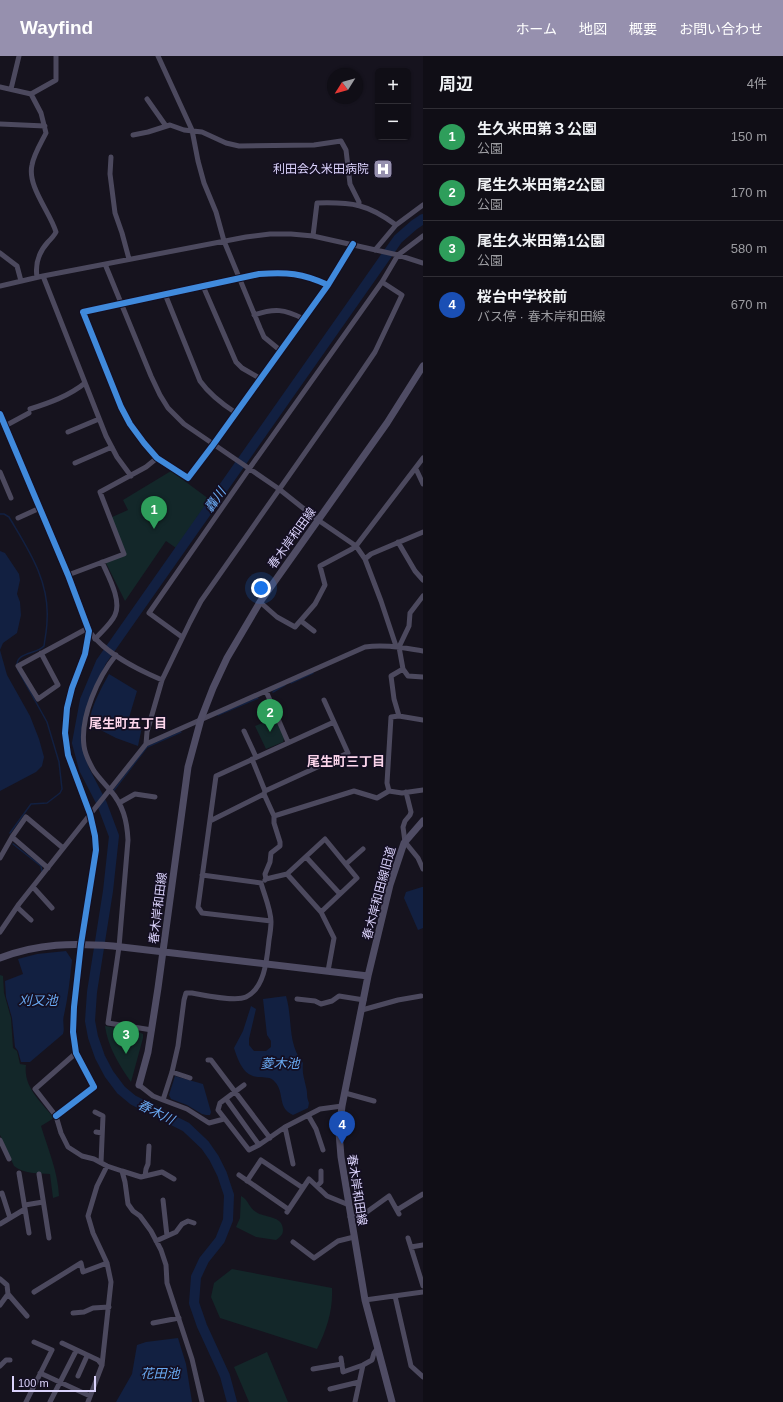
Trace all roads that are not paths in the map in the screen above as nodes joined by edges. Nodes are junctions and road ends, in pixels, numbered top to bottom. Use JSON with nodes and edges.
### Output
{"nodes":[{"id":1,"x":19,"y":56,"type":"edge"},
{"id":2,"x":56,"y":56,"type":"edge"},
{"id":3,"x":158,"y":56,"type":"edge"},
{"id":4,"x":0,"y":87,"type":"edge"},
{"id":5,"x":11,"y":90,"type":"junction"},
{"id":6,"x":31,"y":94,"type":"junction"},
{"id":7,"x":147,"y":99,"type":"dead end"},
{"id":8,"x":155,"y":110,"type":"junction"},
{"id":9,"x":148,"y":112,"type":"dead end"},
{"id":10,"x":0,"y":124,"type":"edge"},
{"id":11,"x":45,"y":126,"type":"junction"},
{"id":12,"x":166,"y":126,"type":"junction"},
{"id":13,"x":192,"y":130,"type":"junction"},
{"id":14,"x":133,"y":135,"type":"dead end"},
{"id":15,"x":111,"y":157,"type":"dead end"},
{"id":16,"x":359,"y":205,"type":"junction"},
{"id":17,"x":423,"y":205,"type":"edge"},
{"id":18,"x":396,"y":225,"type":"junction"},
{"id":19,"x":313,"y":236,"type":"junction"},
{"id":20,"x":423,"y":236,"type":"edge"},
{"id":21,"x":224,"y":241,"type":"junction"},
{"id":22,"x":353,"y":244,"type":"junction"},
{"id":23,"x":375,"y":250,"type":"junction"},
{"id":24,"x":0,"y":253,"type":"edge"},
{"id":25,"x":397,"y":255,"type":"junction"},
{"id":26,"x":129,"y":259,"type":"junction"},
{"id":27,"x":423,"y":263,"type":"edge"},
{"id":28,"x":105,"y":264,"type":"junction"},
{"id":29,"x":43,"y":276,"type":"junction"},
{"id":30,"x":37,"y":277,"type":"junction"},
{"id":31,"x":239,"y":279,"type":"junction"},
{"id":32,"x":21,"y":281,"type":"junction"},
{"id":33,"x":382,"y":282,"type":"junction"},
{"id":34,"x":328,"y":285,"type":"junction"},
{"id":35,"x":0,"y":286,"type":"edge"},
{"id":36,"x":203,"y":286,"type":"junction"},
{"id":37,"x":165,"y":294,"type":"junction"},
{"id":38,"x":121,"y":304,"type":"junction"},
{"id":39,"x":254,"y":315,"type":"junction"},
{"id":40,"x":304,"y":319,"type":"junction"},
{"id":41,"x":281,"y":351,"type":"junction"},
{"id":42,"x":423,"y":366,"type":"edge"},
{"id":43,"x":261,"y":379,"type":"junction"},
{"id":44,"x":85,"y":383,"type":"junction"},
{"id":45,"x":236,"y":413,"type":"junction"},
{"id":46,"x":0,"y":414,"type":"edge"},
{"id":47,"x":99,"y":419,"type":"junction"},
{"id":48,"x":5,"y":426,"type":"junction"},
{"id":49,"x":68,"y":432,"type":"dead end"},
{"id":50,"x":213,"y":445,"type":"junction"},
{"id":51,"x":112,"y":447,"type":"junction"},
{"id":52,"x":157,"y":458,"type":"junction"},
{"id":53,"x":423,"y":458,"type":"edge"},
{"id":54,"x":75,"y":463,"type":"dead end"},
{"id":55,"x":248,"y":469,"type":"junction"},
{"id":56,"x":416,"y":469,"type":"junction"},
{"id":57,"x":0,"y":472,"type":"edge"},
{"id":58,"x":131,"y":476,"type":"junction"},
{"id":59,"x":423,"y":484,"type":"edge"},
{"id":60,"x":279,"y":489,"type":"junction"},
{"id":61,"x":11,"y":498,"type":"dead end"},
{"id":62,"x":40,"y":508,"type":"junction"},
{"id":63,"x":18,"y":518,"type":"dead end"},
{"id":64,"x":318,"y":520,"type":"junction"},
{"id":65,"x":423,"y":532,"type":"edge"},
{"id":66,"x":398,"y":542,"type":"junction"},
{"id":67,"x":356,"y":546,"type":"junction"},
{"id":68,"x":365,"y":559,"type":"junction"},
{"id":69,"x":102,"y":562,"type":"junction"},
{"id":70,"x":68,"y":575,"type":"junction"},
{"id":71,"x":423,"y":580,"type":"edge"},
{"id":72,"x":423,"y":596,"type":"edge"},
{"id":73,"x":260,"y":602,"type":"junction"},
{"id":74,"x":301,"y":621,"type":"junction"},
{"id":75,"x":88,"y":630,"type":"junction"},
{"id":76,"x":314,"y":631,"type":"dead end"},
{"id":77,"x":182,"y":637,"type":"junction"},
{"id":78,"x":95,"y":639,"type":"junction"},
{"id":79,"x":397,"y":646,"type":"junction"},
{"id":80,"x":423,"y":652,"type":"edge"},
{"id":81,"x":41,"y":653,"type":"junction"},
{"id":82,"x":116,"y":655,"type":"junction"},
{"id":83,"x":403,"y":669,"type":"junction"},
{"id":84,"x":423,"y":677,"type":"edge"},
{"id":85,"x":162,"y":680,"type":"junction"},
{"id":86,"x":266,"y":691,"type":"junction"},
{"id":87,"x":324,"y":700,"type":"dead end"},
{"id":88,"x":399,"y":716,"type":"junction"},
{"id":89,"x":201,"y":719,"type":"junction"},
{"id":90,"x":423,"y":720,"type":"edge"},
{"id":91,"x":334,"y":722,"type":"junction"},
{"id":92,"x":244,"y":732,"type":"dead end"},
{"id":93,"x":288,"y":742,"type":"junction"},
{"id":94,"x":146,"y":744,"type":"junction"},
{"id":95,"x":254,"y":758,"type":"junction"},
{"id":96,"x":110,"y":789,"type":"junction"},
{"id":97,"x":423,"y":790,"type":"edge"},
{"id":98,"x":389,"y":791,"type":"junction"},
{"id":99,"x":406,"y":792,"type":"junction"},
{"id":100,"x":265,"y":793,"type":"junction"},
{"id":101,"x":155,"y":797,"type":"dead end"},
{"id":102,"x":119,"y":803,"type":"junction"},
{"id":103,"x":90,"y":814,"type":"junction"},
{"id":104,"x":274,"y":816,"type":"junction"},
{"id":105,"x":210,"y":821,"type":"junction"},
{"id":106,"x":423,"y":821,"type":"edge"},
{"id":107,"x":12,"y":837,"type":"junction"},
{"id":108,"x":405,"y":842,"type":"junction"},
{"id":109,"x":64,"y":848,"type":"junction"},
{"id":110,"x":363,"y":850,"type":"dead end"},
{"id":111,"x":306,"y":857,"type":"junction"},
{"id":112,"x":0,"y":858,"type":"edge"},
{"id":113,"x":346,"y":864,"type":"junction"},
{"id":114,"x":48,"y":868,"type":"junction"},
{"id":115,"x":423,"y":869,"type":"edge"},
{"id":116,"x":287,"y":874,"type":"junction"},
{"id":117,"x":202,"y":875,"type":"junction"},
{"id":118,"x":266,"y":879,"type":"junction"},
{"id":119,"x":261,"y":883,"type":"junction"},
{"id":120,"x":33,"y":887,"type":"junction"},
{"id":121,"x":340,"y":894,"type":"junction"},
{"id":122,"x":17,"y":906,"type":"junction"},
{"id":123,"x":52,"y":908,"type":"dead end"},
{"id":124,"x":320,"y":912,"type":"junction"},
{"id":125,"x":0,"y":919,"type":"edge"},
{"id":126,"x":31,"y":920,"type":"dead end"},
{"id":127,"x":271,"y":921,"type":"junction"},
{"id":128,"x":4,"y":925,"type":"junction"},
{"id":129,"x":0,"y":932,"type":"edge"},
{"id":130,"x":81,"y":944,"type":"junction"},
{"id":131,"x":119,"y":947,"type":"junction"},
{"id":132,"x":164,"y":952,"type":"junction"},
{"id":133,"x":0,"y":958,"type":"edge"},
{"id":134,"x":266,"y":964,"type":"junction"},
{"id":135,"x":328,"y":971,"type":"junction"},
{"id":136,"x":368,"y":976,"type":"junction"},
{"id":137,"x":421,"y":996,"type":"dead end"},
{"id":138,"x":297,"y":999,"type":"dead end"},
{"id":139,"x":364,"y":1000,"type":"junction"},
{"id":140,"x":362,"y":1010,"type":"junction"},
{"id":141,"x":152,"y":1030,"type":"junction"},
{"id":142,"x":76,"y":1053,"type":"junction"},
{"id":143,"x":208,"y":1060,"type":"dead end"},
{"id":144,"x":172,"y":1072,"type":"junction"},
{"id":145,"x":190,"y":1078,"type":"dead end"},
{"id":146,"x":139,"y":1085,"type":"joint"},
{"id":147,"x":244,"y":1085,"type":"dead end"},
{"id":148,"x":235,"y":1092,"type":"junction"},
{"id":149,"x":345,"y":1093,"type":"junction"},
{"id":150,"x":226,"y":1099,"type":"junction"},
{"id":151,"x":163,"y":1100,"type":"junction"},
{"id":152,"x":374,"y":1101,"type":"dead end"},
{"id":153,"x":342,"y":1106,"type":"junction"},
{"id":154,"x":95,"y":1112,"type":"dead end"},
{"id":155,"x":308,"y":1115,"type":"junction"},
{"id":156,"x":56,"y":1116,"type":"junction"},
{"id":157,"x":224,"y":1119,"type":"junction"},
{"id":158,"x":286,"y":1127,"type":"junction"},
{"id":159,"x":96,"y":1132,"type":"dead end"},
{"id":160,"x":102,"y":1133,"type":"junction"},
{"id":161,"x":270,"y":1138,"type":"junction"},
{"id":162,"x":0,"y":1140,"type":"edge"},
{"id":163,"x":260,"y":1145,"type":"junction"},
{"id":164,"x":150,"y":1146,"type":"dead end"},
{"id":165,"x":323,"y":1150,"type":"dead end"},
{"id":166,"x":9,"y":1160,"type":"dead end"},
{"id":167,"x":101,"y":1163,"type":"junction"},
{"id":168,"x":292,"y":1164,"type":"dead end"},
{"id":169,"x":107,"y":1166,"type":"junction"},
{"id":170,"x":321,"y":1171,"type":"dead end"},
{"id":171,"x":122,"y":1172,"type":"junction"},
{"id":172,"x":19,"y":1173,"type":"dead end"},
{"id":173,"x":39,"y":1174,"type":"dead end"},
{"id":174,"x":239,"y":1175,"type":"dead end"},
{"id":175,"x":145,"y":1176,"type":"junction"},
{"id":176,"x":174,"y":1179,"type":"dead end"},
{"id":177,"x":247,"y":1181,"type":"junction"},
{"id":178,"x":317,"y":1186,"type":"junction"},
{"id":179,"x":303,"y":1188,"type":"junction"},
{"id":180,"x":0,"y":1194,"type":"edge"},
{"id":181,"x":423,"y":1194,"type":"edge"},
{"id":182,"x":163,"y":1200,"type":"dead end"},
{"id":183,"x":43,"y":1202,"type":"junction"},
{"id":184,"x":349,"y":1205,"type":"junction"},
{"id":185,"x":25,"y":1207,"type":"junction"},
{"id":186,"x":350,"y":1217,"type":"junction"},
{"id":187,"x":10,"y":1218,"type":"junction"},
{"id":188,"x":194,"y":1223,"type":"dead end"},
{"id":189,"x":0,"y":1224,"type":"edge"},
{"id":190,"x":29,"y":1233,"type":"dead end"},
{"id":191,"x":167,"y":1236,"type":"junction"},
{"id":192,"x":354,"y":1237,"type":"junction"},
{"id":193,"x":49,"y":1238,"type":"dead end"},
{"id":194,"x":408,"y":1238,"type":"dead end"},
{"id":195,"x":156,"y":1241,"type":"junction"},
{"id":196,"x":293,"y":1242,"type":"dead end"},
{"id":197,"x":423,"y":1245,"type":"edge"},
{"id":198,"x":411,"y":1247,"type":"junction"},
{"id":199,"x":107,"y":1263,"type":"junction"},
{"id":200,"x":0,"y":1279,"type":"edge"},
{"id":201,"x":423,"y":1286,"type":"edge"},
{"id":202,"x":34,"y":1292,"type":"dead end"},
{"id":203,"x":423,"y":1292,"type":"edge"},
{"id":204,"x":8,"y":1294,"type":"junction"},
{"id":205,"x":395,"y":1296,"type":"junction"},
{"id":206,"x":365,"y":1300,"type":"junction"},
{"id":207,"x":0,"y":1305,"type":"edge"},
{"id":208,"x":109,"y":1307,"type":"junction"},
{"id":209,"x":73,"y":1313,"type":"dead end"},
{"id":210,"x":27,"y":1316,"type":"dead end"},
{"id":211,"x":179,"y":1318,"type":"junction"},
{"id":212,"x":153,"y":1323,"type":"dead end"},
{"id":213,"x":34,"y":1342,"type":"dead end"},
{"id":214,"x":62,"y":1343,"type":"dead end"},
{"id":215,"x":377,"y":1349,"type":"junction"},
{"id":216,"x":76,"y":1351,"type":"junction"},
{"id":217,"x":86,"y":1356,"type":"junction"},
{"id":218,"x":341,"y":1358,"type":"dead end"},
{"id":219,"x":10,"y":1360,"type":"dead end"},
{"id":220,"x":342,"y":1364,"type":"junction"},
{"id":221,"x":102,"y":1365,"type":"junction"},
{"id":222,"x":0,"y":1366,"type":"edge"},
{"id":223,"x":363,"y":1366,"type":"junction"},
{"id":224,"x":313,"y":1369,"type":"dead end"},
{"id":225,"x":40,"y":1373,"type":"junction"},
{"id":226,"x":78,"y":1376,"type":"dead end"},
{"id":227,"x":423,"y":1377,"type":"edge"},
{"id":228,"x":60,"y":1382,"type":"junction"},
{"id":229,"x":360,"y":1382,"type":"junction"},
{"id":230,"x":330,"y":1389,"type":"dead end"},
{"id":231,"x":90,"y":1396,"type":"junction"},
{"id":232,"x":26,"y":1402,"type":"edge"},
{"id":233,"x":50,"y":1402,"type":"edge"},
{"id":234,"x":88,"y":1402,"type":"edge"},
{"id":235,"x":202,"y":1402,"type":"edge"},
{"id":236,"x":355,"y":1402,"type":"edge"},
{"id":237,"x":392,"y":1402,"type":"edge"}],
"edges":[{"from":1,"to":5,"type":"street"},
{"from":2,"to":6,"type":"street"},
{"from":3,"to":13,"type":"street"},
{"from":4,"to":5,"type":"street"},
{"from":5,"to":6,"type":"street"},
{"from":6,"to":11,"type":"street"},
{"from":7,"to":8,"type":"street"},
{"from":8,"to":9,"type":"street"},
{"from":8,"to":12,"type":"street"},
{"from":10,"to":11,"type":"street"},
{"from":11,"to":30,"type":"street"},
{"from":12,"to":13,"type":"street"},
{"from":12,"to":14,"type":"street"},
{"from":13,"to":16,"type":"street"},
{"from":13,"to":21,"type":"street"},
{"from":15,"to":26,"type":"street"},
{"from":16,"to":18,"type":"street"},
{"from":16,"to":19,"type":"street"},
{"from":17,"to":18,"type":"street"},
{"from":18,"to":23,"type":"street"},
{"from":19,"to":21,"type":"street"},
{"from":19,"to":22,"type":"street"},
{"from":20,"to":25,"type":"street"},
{"from":21,"to":26,"type":"street"},
{"from":21,"to":31,"type":"street"},
{"from":22,"to":23,"type":"street"},
{"from":22,"to":34,"type":"street"},
{"from":23,"to":25,"type":"street"},
{"from":24,"to":32,"type":"street"},
{"from":25,"to":27,"type":"street"},
{"from":25,"to":33,"type":"street"},
{"from":26,"to":28,"type":"street"},
{"from":28,"to":29,"type":"street"},
{"from":28,"to":38,"type":"street"},
{"from":29,"to":30,"type":"street"},
{"from":29,"to":44,"type":"street"},
{"from":30,"to":32,"type":"street"},
{"from":31,"to":34,"type":"street"},
{"from":31,"to":36,"type":"street"},
{"from":31,"to":39,"type":"street"},
{"from":32,"to":35,"type":"street"},
{"from":33,"to":55,"type":"street"},
{"from":33,"to":60,"type":"street"},
{"from":34,"to":40,"type":"street"},
{"from":36,"to":37,"type":"street"},
{"from":36,"to":43,"type":"street"},
{"from":37,"to":38,"type":"street"},
{"from":37,"to":45,"type":"street"},
{"from":38,"to":50,"type":"street"},
{"from":38,"to":52,"type":"street"},
{"from":39,"to":40,"type":"street"},
{"from":39,"to":41,"type":"street"},
{"from":40,"to":41,"type":"street"},
{"from":41,"to":43,"type":"street"},
{"from":42,"to":64,"type":"main road","name":"春木岸和田線"},
{"from":43,"to":45,"type":"street"},
{"from":44,"to":47,"type":"street"},
{"from":44,"to":48,"type":"street"},
{"from":45,"to":50,"type":"street"},
{"from":46,"to":48,"type":"street"},
{"from":47,"to":49,"type":"street"},
{"from":47,"to":51,"type":"street"},
{"from":48,"to":62,"type":"street"},
{"from":50,"to":52,"type":"street"},
{"from":50,"to":55,"type":"street"},
{"from":51,"to":54,"type":"street"},
{"from":51,"to":58,"type":"street"},
{"from":52,"to":58,"type":"street"},
{"from":53,"to":56,"type":"street"},
{"from":55,"to":60,"type":"street"},
{"from":55,"to":77,"type":"street"},
{"from":56,"to":59,"type":"street"},
{"from":56,"to":67,"type":"street"},
{"from":57,"to":61,"type":"street"},
{"from":58,"to":69,"type":"street"},
{"from":60,"to":64,"type":"street"},
{"from":60,"to":77,"type":"street"},
{"from":62,"to":63,"type":"street"},
{"from":62,"to":70,"type":"street"},
{"from":64,"to":67,"type":"street"},
{"from":64,"to":73,"type":"main road","name":"春木岸和田線"},
{"from":65,"to":66,"type":"street"},
{"from":66,"to":68,"type":"street"},
{"from":66,"to":71,"type":"street"},
{"from":67,"to":68,"type":"street"},
{"from":67,"to":74,"type":"street"},
{"from":68,"to":79,"type":"street"},
{"from":69,"to":70,"type":"street"},
{"from":69,"to":78,"type":"street"},
{"from":70,"to":75,"type":"street"},
{"from":72,"to":79,"type":"street"},
{"from":73,"to":74,"type":"street"},
{"from":73,"to":89,"type":"main road","name":"春木岸和田線"},
{"from":74,"to":76,"type":"street"},
{"from":75,"to":78,"type":"street"},
{"from":75,"to":81,"type":"street"},
{"from":75,"to":103,"type":"street"},
{"from":77,"to":85,"type":"street"},
{"from":78,"to":82,"type":"street"},
{"from":79,"to":80,"type":"street"},
{"from":79,"to":83,"type":"street"},
{"from":79,"to":86,"type":"street"},
{"from":81,"to":81,"type":"street"},
{"from":82,"to":85,"type":"street"},
{"from":82,"to":96,"type":"street"},
{"from":83,"to":84,"type":"street"},
{"from":83,"to":88,"type":"street"},
{"from":85,"to":94,"type":"street"},
{"from":86,"to":89,"type":"street"},
{"from":86,"to":93,"type":"street"},
{"from":87,"to":91,"type":"street"},
{"from":88,"to":90,"type":"street"},
{"from":88,"to":98,"type":"street"},
{"from":89,"to":94,"type":"street"},
{"from":89,"to":132,"type":"main road","name":"春木岸和田線"},
{"from":91,"to":93,"type":"street"},
{"from":91,"to":100,"type":"street"},
{"from":92,"to":95,"type":"street"},
{"from":93,"to":95,"type":"street"},
{"from":94,"to":96,"type":"street"},
{"from":95,"to":100,"type":"street"},
{"from":95,"to":105,"type":"street"},
{"from":96,"to":102,"type":"street"},
{"from":96,"to":103,"type":"street"},
{"from":97,"to":99,"type":"street"},
{"from":98,"to":99,"type":"street"},
{"from":98,"to":104,"type":"street"},
{"from":99,"to":108,"type":"street"},
{"from":100,"to":104,"type":"street"},
{"from":100,"to":105,"type":"street"},
{"from":101,"to":102,"type":"street"},
{"from":102,"to":131,"type":"street"},
{"from":103,"to":109,"type":"street"},
{"from":103,"to":130,"type":"street"},
{"from":104,"to":118,"type":"street"},
{"from":105,"to":117,"type":"street"},
{"from":106,"to":108,"type":"main road","name":"春木岸和田線旧道"},
{"from":107,"to":109,"type":"street"},
{"from":107,"to":112,"type":"street"},
{"from":107,"to":114,"type":"street"},
{"from":108,"to":115,"type":"street"},
{"from":108,"to":136,"type":"main road","name":"春木岸和田線旧道"},
{"from":109,"to":114,"type":"street"},
{"from":110,"to":113,"type":"street"},
{"from":111,"to":113,"type":"street"},
{"from":111,"to":116,"type":"street"},
{"from":111,"to":121,"type":"street"},
{"from":113,"to":121,"type":"street"},
{"from":114,"to":120,"type":"street"},
{"from":116,"to":118,"type":"street"},
{"from":116,"to":124,"type":"street"},
{"from":117,"to":119,"type":"street"},
{"from":117,"to":127,"type":"street"},
{"from":118,"to":119,"type":"street"},
{"from":119,"to":127,"type":"street"},
{"from":120,"to":122,"type":"street"},
{"from":120,"to":123,"type":"street"},
{"from":121,"to":124,"type":"street"},
{"from":122,"to":126,"type":"street"},
{"from":122,"to":128,"type":"street"},
{"from":124,"to":135,"type":"street"},
{"from":125,"to":128,"type":"street"},
{"from":127,"to":134,"type":"street"},
{"from":128,"to":129,"type":"street"},
{"from":130,"to":131,"type":"main road"},
{"from":130,"to":133,"type":"main road"},
{"from":130,"to":142,"type":"street"},
{"from":131,"to":132,"type":"main road"},
{"from":131,"to":141,"type":"street"},
{"from":132,"to":134,"type":"main road","name":"春木岸和田線"},
{"from":132,"to":141,"type":"main road"},
{"from":134,"to":135,"type":"main road","name":"春木岸和田線"},
{"from":134,"to":144,"type":"street"},
{"from":135,"to":136,"type":"main road","name":"春木岸和田線"},
{"from":136,"to":139,"type":"main road","name":"春木岸和田線"},
{"from":137,"to":140,"type":"street"},
{"from":138,"to":139,"type":"street"},
{"from":139,"to":140,"type":"main road","name":"春木岸和田線"},
{"from":140,"to":149,"type":"main road","name":"春木岸和田線"},
{"from":141,"to":146,"type":"main road"},
{"from":142,"to":156,"type":"street"},
{"from":142,"to":156,"type":"street"},
{"from":143,"to":148,"type":"street"},
{"from":144,"to":145,"type":"street"},
{"from":144,"to":151,"type":"street"},
{"from":146,"to":151,"type":"street"},
{"from":147,"to":148,"type":"street"},
{"from":148,"to":150,"type":"street"},
{"from":148,"to":161,"type":"street"},
{"from":149,"to":152,"type":"street"},
{"from":149,"to":153,"type":"main road","name":"春木岸和田線"},
{"from":150,"to":157,"type":"street"},
{"from":150,"to":163,"type":"street"},
{"from":151,"to":157,"type":"street"},
{"from":153,"to":155,"type":"street"},
{"from":153,"to":184,"type":"main road","name":"春木岸和田線"},
{"from":154,"to":160,"type":"street"},
{"from":155,"to":158,"type":"street"},
{"from":155,"to":165,"type":"street"},
{"from":156,"to":167,"type":"street"},
{"from":157,"to":163,"type":"street"},
{"from":158,"to":161,"type":"street"},
{"from":158,"to":168,"type":"street"},
{"from":159,"to":160,"type":"street"},
{"from":160,"to":167,"type":"street"},
{"from":161,"to":163,"type":"street"},
{"from":162,"to":166,"type":"street"},
{"from":164,"to":175,"type":"street"},
{"from":167,"to":169,"type":"street"},
{"from":169,"to":171,"type":"street"},
{"from":169,"to":199,"type":"street"},
{"from":170,"to":178,"type":"street"},
{"from":171,"to":175,"type":"street"},
{"from":171,"to":195,"type":"street"},
{"from":172,"to":185,"type":"street"},
{"from":173,"to":183,"type":"street"},
{"from":174,"to":177,"type":"street"},
{"from":175,"to":176,"type":"street"},
{"from":177,"to":179,"type":"street"},
{"from":177,"to":179,"type":"street"},
{"from":178,"to":179,"type":"street"},
{"from":178,"to":184,"type":"street"},
{"from":180,"to":187,"type":"street"},
{"from":181,"to":186,"type":"street"},
{"from":182,"to":191,"type":"street"},
{"from":183,"to":185,"type":"street"},
{"from":183,"to":193,"type":"street"},
{"from":184,"to":186,"type":"main road","name":"春木岸和田線"},
{"from":185,"to":187,"type":"street"},
{"from":185,"to":190,"type":"street"},
{"from":186,"to":192,"type":"main road","name":"春木岸和田線"},
{"from":187,"to":189,"type":"street"},
{"from":188,"to":191,"type":"street"},
{"from":191,"to":195,"type":"street"},
{"from":192,"to":196,"type":"street"},
{"from":192,"to":206,"type":"main road","name":"春木岸和田線"},
{"from":194,"to":198,"type":"street"},
{"from":195,"to":211,"type":"street"},
{"from":197,"to":198,"type":"street"},
{"from":198,"to":201,"type":"street"},
{"from":199,"to":202,"type":"street"},
{"from":199,"to":208,"type":"street"},
{"from":200,"to":204,"type":"street"},
{"from":203,"to":205,"type":"street"},
{"from":204,"to":207,"type":"street"},
{"from":204,"to":210,"type":"street"},
{"from":205,"to":206,"type":"street"},
{"from":205,"to":227,"type":"street"},
{"from":206,"to":215,"type":"main road","name":"春木岸和田線"},
{"from":208,"to":209,"type":"street"},
{"from":208,"to":221,"type":"street"},
{"from":211,"to":212,"type":"street"},
{"from":211,"to":235,"type":"street"},
{"from":213,"to":225,"type":"street"},
{"from":214,"to":216,"type":"street"},
{"from":215,"to":223,"type":"street"},
{"from":215,"to":237,"type":"main road","name":"春木岸和田線"},
{"from":216,"to":217,"type":"street"},
{"from":216,"to":228,"type":"street"},
{"from":217,"to":221,"type":"street"},
{"from":217,"to":226,"type":"street"},
{"from":218,"to":220,"type":"street"},
{"from":219,"to":222,"type":"street"},
{"from":220,"to":223,"type":"street"},
{"from":220,"to":224,"type":"street"},
{"from":221,"to":231,"type":"street"},
{"from":223,"to":229,"type":"street"},
{"from":225,"to":228,"type":"street"},
{"from":225,"to":232,"type":"street"},
{"from":228,"to":231,"type":"street"},
{"from":228,"to":233,"type":"street"},
{"from":229,"to":230,"type":"street"},
{"from":229,"to":236,"type":"street"},
{"from":231,"to":234,"type":"street"}]}
